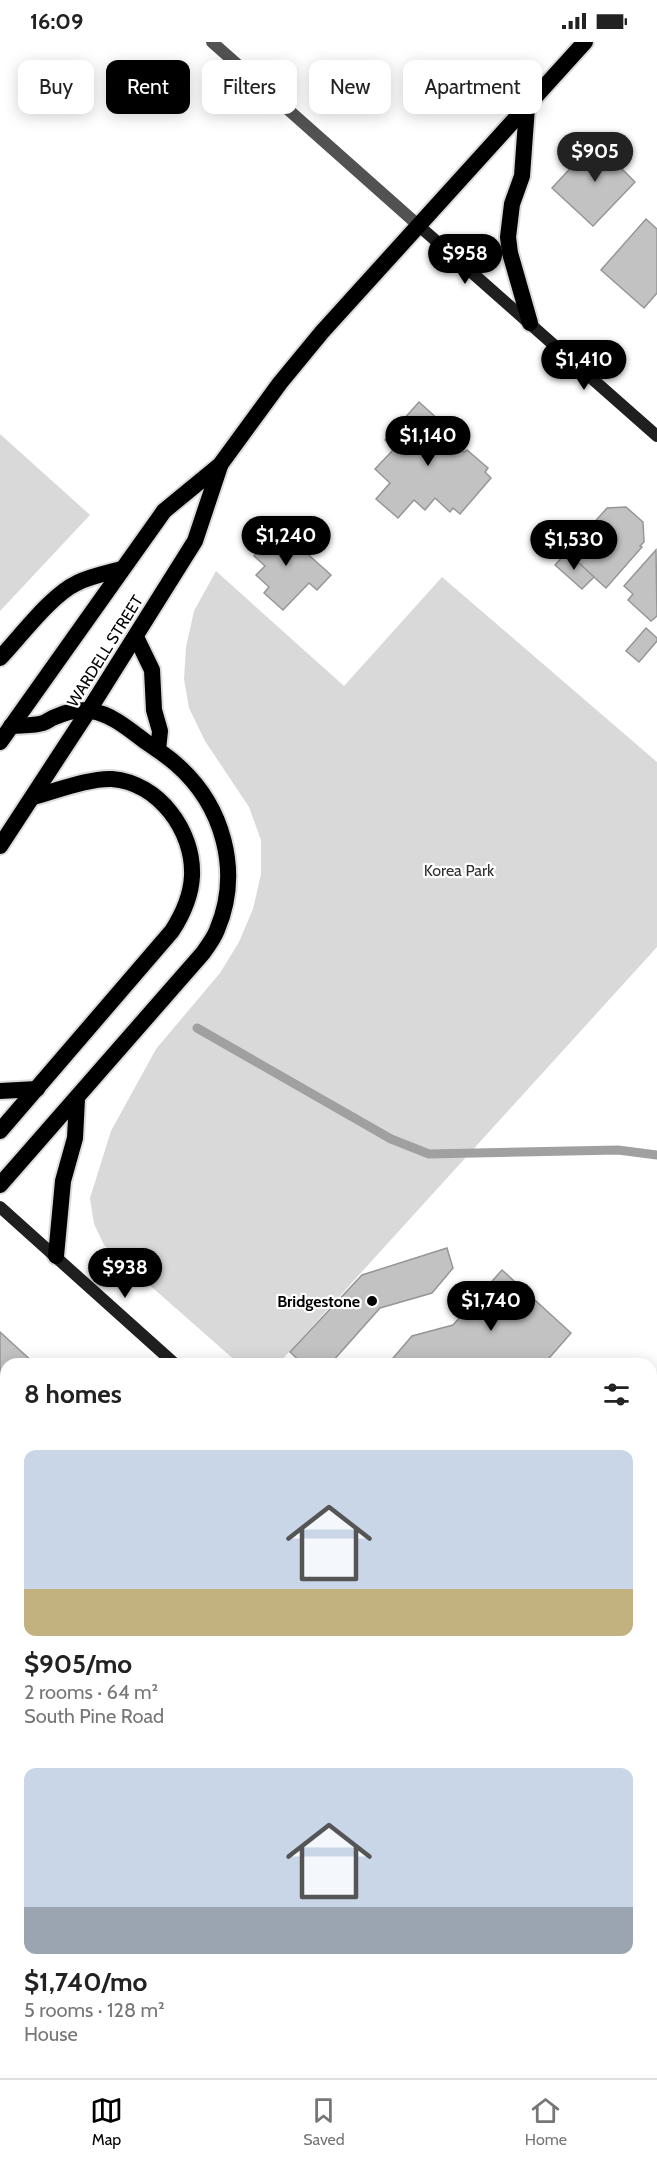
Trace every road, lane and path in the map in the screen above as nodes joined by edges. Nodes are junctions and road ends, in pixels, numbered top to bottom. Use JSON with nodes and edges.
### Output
{"nodes":[{"id":1,"x":212,"y":42,"type":"edge"},
{"id":2,"x":585,"y":42,"type":"edge"},
{"id":3,"x":542,"y":89,"type":"edge"},
{"id":4,"x":520,"y":114,"type":"edge"},
{"id":5,"x":526,"y":114,"type":"edge"},
{"id":6,"x":418,"y":225,"type":"junction"},
{"id":7,"x":530,"y":323,"type":"junction"},
{"id":8,"x":657,"y":436,"type":"edge"},
{"id":9,"x":220,"y":465,"type":"junction"},
{"id":10,"x":122,"y":569,"type":"junction"},
{"id":11,"x":136,"y":637,"type":"junction"},
{"id":12,"x":0,"y":658,"type":"edge"},
{"id":13,"x":89,"y":711,"type":"junction"},
{"id":14,"x":11,"y":726,"type":"junction"},
{"id":15,"x":0,"y":742,"type":"edge"},
{"id":16,"x":158,"y":750,"type":"junction"},
{"id":17,"x":33,"y":797,"type":"junction"},
{"id":18,"x":0,"y":846,"type":"edge"},
{"id":19,"x":37,"y":1089,"type":"junction"},
{"id":20,"x":0,"y":1091,"type":"edge"},
{"id":21,"x":77,"y":1099,"type":"junction"},
{"id":22,"x":0,"y":1131,"type":"edge"},
{"id":23,"x":0,"y":1185,"type":"edge"},
{"id":24,"x":0,"y":1207,"type":"edge"},
{"id":25,"x":56,"y":1256,"type":"junction"},
{"id":26,"x":168,"y":1358,"type":"edge"}],
"edges":[{"from":1,"to":6,"type":"street"},
{"from":2,"to":3,"type":"highway","name":"WARDELL STREET"},
{"from":4,"to":6,"type":"highway","name":"WARDELL STREET"},
{"from":5,"to":7,"type":"highway"},
{"from":6,"to":7,"type":"main road"},
{"from":6,"to":9,"type":"highway","name":"WARDELL STREET"},
{"from":7,"to":8,"type":"main road"},
{"from":9,"to":10,"type":"highway","name":"WARDELL STREET"},
{"from":9,"to":11,"type":"highway","name":"WARDELL STREET"},
{"from":10,"to":12,"type":"highway"},
{"from":10,"to":14,"type":"highway","name":"WARDELL STREET"},
{"from":11,"to":13,"type":"highway","name":"WARDELL STREET"},
{"from":11,"to":16,"type":"highway"},
{"from":13,"to":14,"type":"highway"},
{"from":13,"to":16,"type":"highway"},
{"from":13,"to":17,"type":"highway","name":"WARDELL STREET"},
{"from":14,"to":15,"type":"highway","name":"WARDELL STREET"},
{"from":16,"to":21,"type":"highway"},
{"from":17,"to":18,"type":"highway","name":"WARDELL STREET"},
{"from":17,"to":19,"type":"highway"},
{"from":19,"to":20,"type":"highway"},
{"from":19,"to":22,"type":"highway"},
{"from":21,"to":23,"type":"highway"},
{"from":21,"to":25,"type":"highway"},
{"from":24,"to":25,"type":"main road"},
{"from":25,"to":26,"type":"main road"}]}
